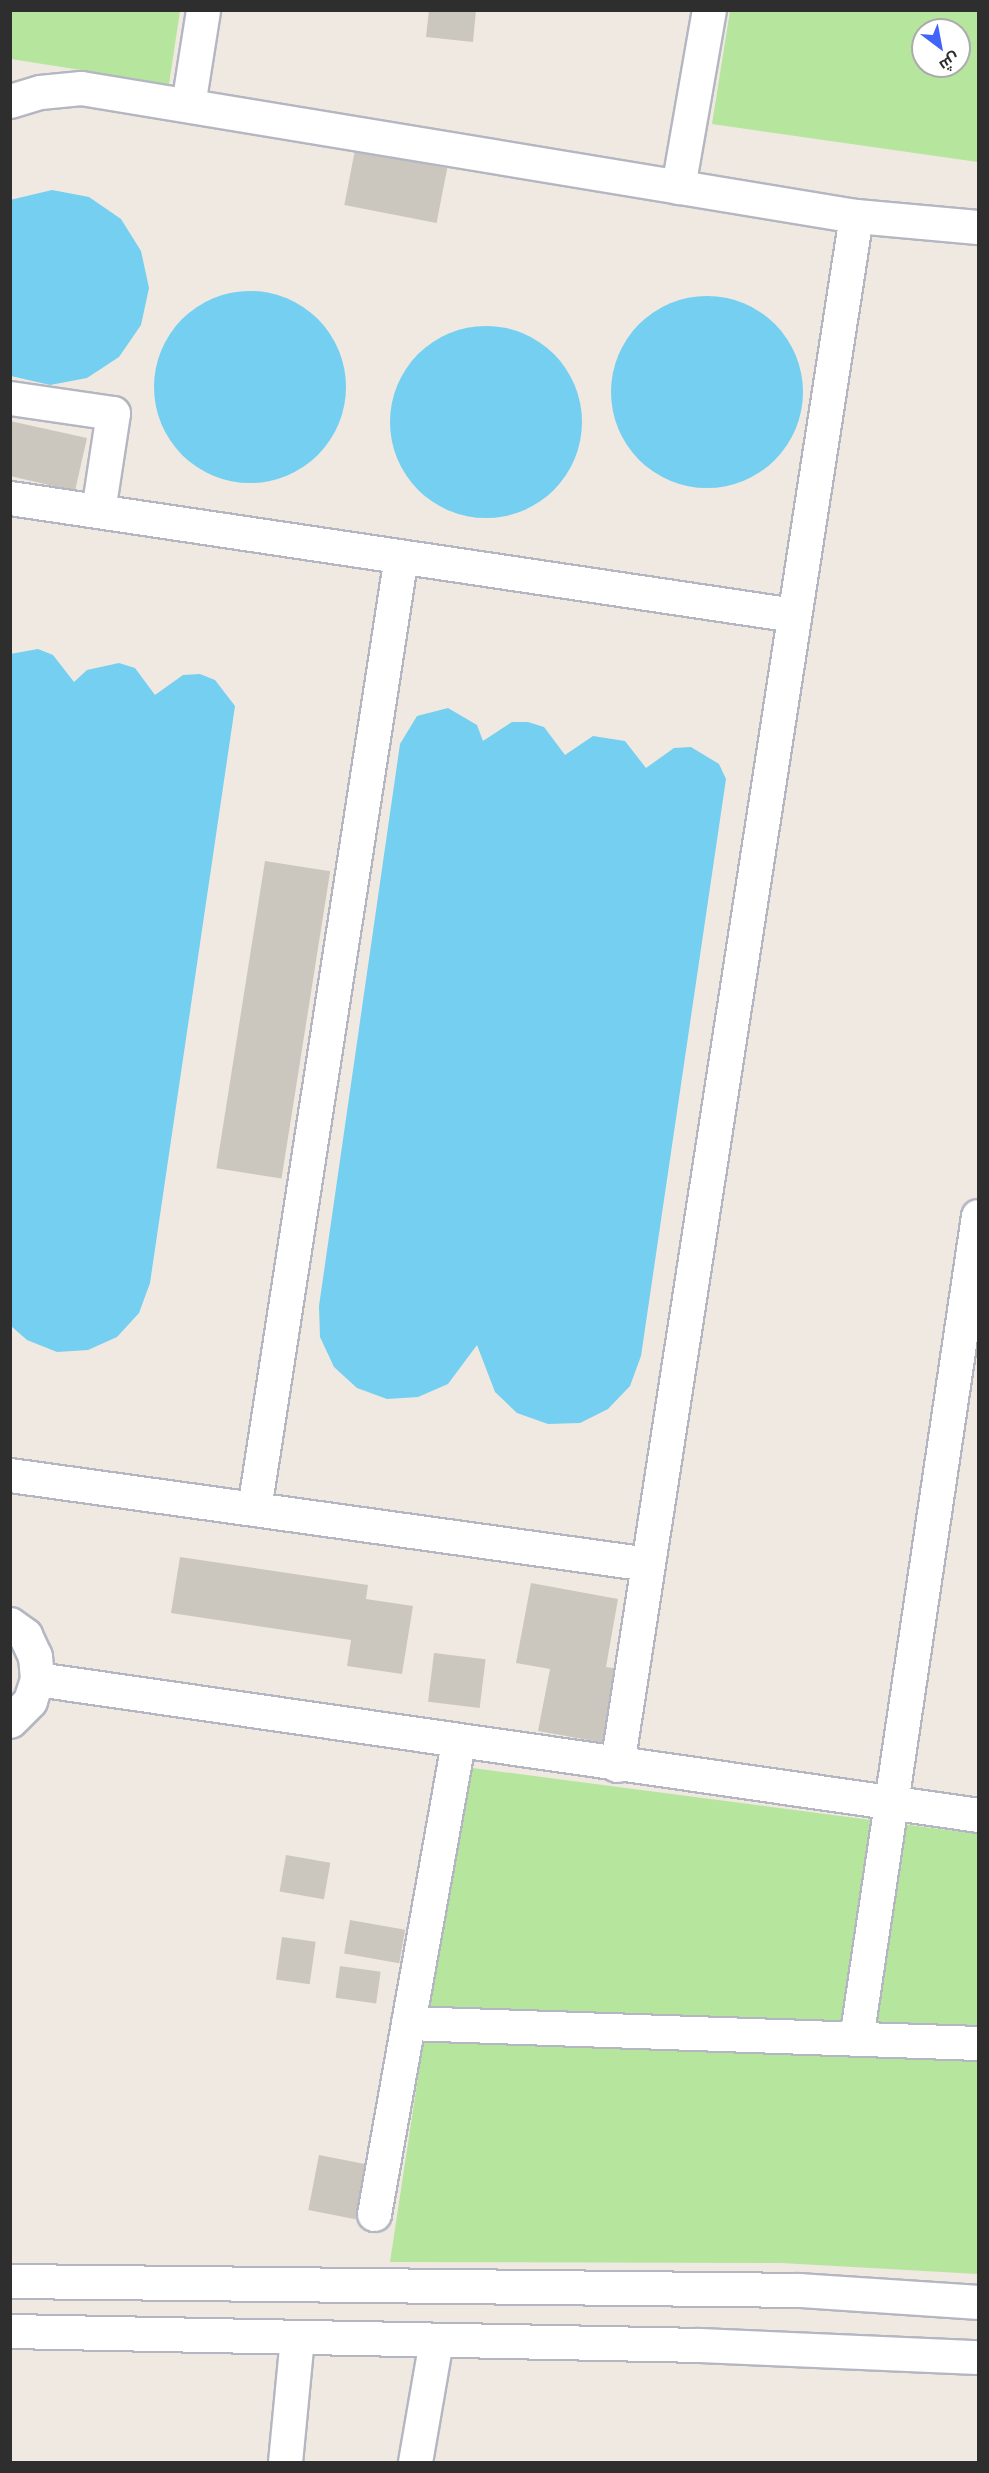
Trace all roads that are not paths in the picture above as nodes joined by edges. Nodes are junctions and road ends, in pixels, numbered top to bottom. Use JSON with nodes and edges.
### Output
{"nodes":[{"id":1,"x":203,"y":10,"type":"edge"},
{"id":2,"x":709,"y":10,"type":"edge"},
{"id":3,"x":10,"y":101,"type":"edge"},
{"id":4,"x":188,"y":105,"type":"junction"},
{"id":5,"x":678,"y":187,"type":"junction"},
{"id":6,"x":856,"y":216,"type":"junction"},
{"id":7,"x":978,"y":227,"type":"edge"},
{"id":8,"x":10,"y":398,"type":"edge"},
{"id":9,"x":10,"y":498,"type":"edge"},
{"id":10,"x":98,"y":511,"type":"junction"},
{"id":11,"x":401,"y":556,"type":"junction"},
{"id":12,"x":795,"y":615,"type":"junction"},
{"id":13,"x":978,"y":1216,"type":"edge"},
{"id":14,"x":10,"y":1475,"type":"edge"},
{"id":15,"x":254,"y":1509,"type":"junction"},
{"id":16,"x":648,"y":1564,"type":"junction"},
{"id":17,"x":10,"y":1624,"type":"edge"},
{"id":18,"x":37,"y":1679,"type":"junction"},
{"id":19,"x":10,"y":1721,"type":"edge"},
{"id":20,"x":458,"y":1741,"type":"junction"},
{"id":21,"x":617,"y":1765,"type":"junction"},
{"id":22,"x":891,"y":1803,"type":"junction"},
{"id":23,"x":978,"y":1815,"type":"edge"},
{"id":24,"x":408,"y":2023,"type":"junction"},
{"id":25,"x":856,"y":2039,"type":"junction"},
{"id":26,"x":978,"y":2043,"type":"edge"},
{"id":27,"x":374,"y":2214,"type":"dead end"},
{"id":28,"x":10,"y":2282,"type":"edge"},
{"id":29,"x":978,"y":2302,"type":"edge"},
{"id":30,"x":10,"y":2331,"type":"edge"},
{"id":31,"x":297,"y":2338,"type":"junction"},
{"id":32,"x":436,"y":2341,"type":"junction"},
{"id":33,"x":978,"y":2357,"type":"edge"},
{"id":34,"x":285,"y":2463,"type":"edge"},
{"id":35,"x":415,"y":2463,"type":"edge"}],
"edges":[{"from":1,"to":4,"type":"street"},
{"from":2,"to":5,"type":"street"},
{"from":3,"to":4,"type":"street"},
{"from":4,"to":5,"type":"street"},
{"from":5,"to":6,"type":"street"},
{"from":6,"to":7,"type":"street"},
{"from":6,"to":12,"type":"street"},
{"from":8,"to":10,"type":"street"},
{"from":9,"to":10,"type":"street"},
{"from":10,"to":11,"type":"street"},
{"from":11,"to":12,"type":"street"},
{"from":11,"to":15,"type":"street"},
{"from":12,"to":16,"type":"street"},
{"from":13,"to":22,"type":"street"},
{"from":14,"to":15,"type":"street"},
{"from":15,"to":16,"type":"street"},
{"from":16,"to":21,"type":"street"},
{"from":17,"to":18,"type":"street"},
{"from":18,"to":19,"type":"street"},
{"from":18,"to":20,"type":"street"},
{"from":20,"to":21,"type":"street"},
{"from":20,"to":24,"type":"street"},
{"from":21,"to":22,"type":"street"},
{"from":22,"to":23,"type":"street"},
{"from":22,"to":25,"type":"street"},
{"from":24,"to":25,"type":"street"},
{"from":24,"to":27,"type":"street"},
{"from":25,"to":26,"type":"street"},
{"from":28,"to":29,"type":"street"},
{"from":30,"to":31,"type":"street"},
{"from":31,"to":32,"type":"street"},
{"from":31,"to":34,"type":"street"},
{"from":32,"to":33,"type":"street"},
{"from":32,"to":35,"type":"street"}]}
